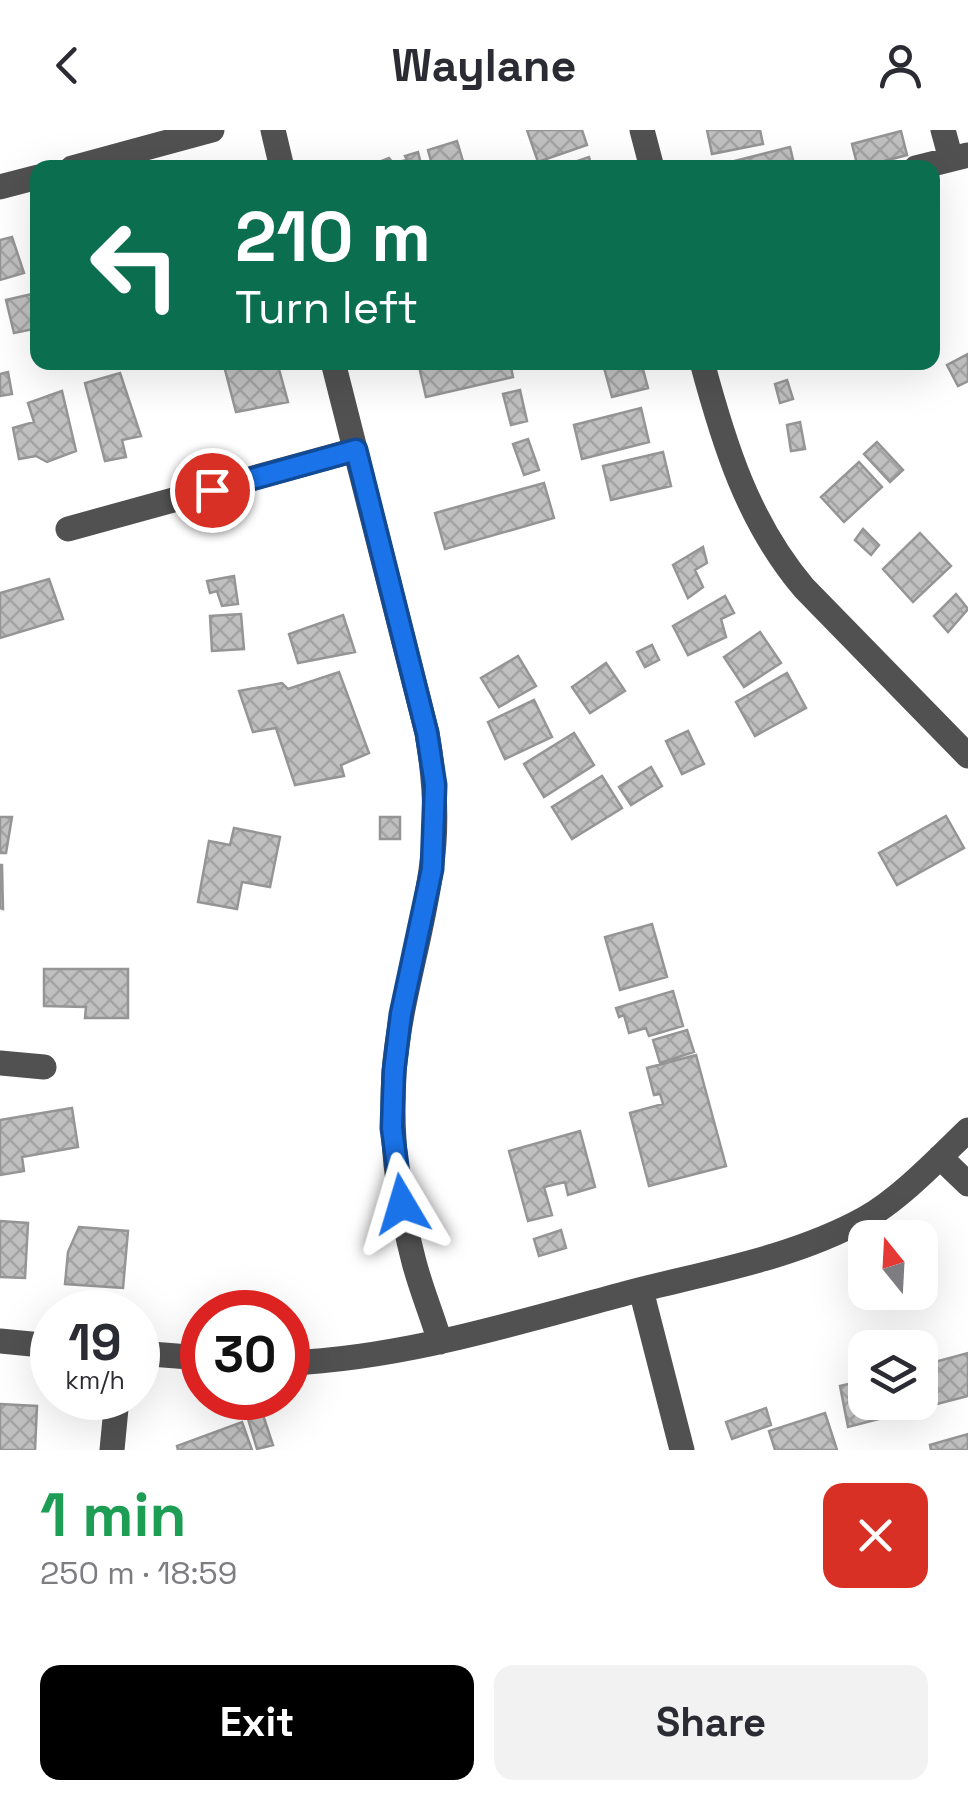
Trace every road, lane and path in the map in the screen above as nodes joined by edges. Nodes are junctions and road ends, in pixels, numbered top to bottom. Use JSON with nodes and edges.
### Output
{"nodes":[{"id":1,"x":212,"y":130,"type":"edge"},
{"id":2,"x":273,"y":130,"type":"edge"},
{"id":3,"x":642,"y":130,"type":"edge"},
{"id":4,"x":943,"y":130,"type":"edge"},
{"id":5,"x":960,"y":157,"type":"edge"},
{"id":6,"x":101,"y":160,"type":"edge"},
{"id":7,"x":280,"y":160,"type":"edge"},
{"id":8,"x":650,"y":160,"type":"edge"},
{"id":9,"x":30,"y":179,"type":"edge"},
{"id":10,"x":0,"y":187,"type":"edge"},
{"id":11,"x":335,"y":370,"type":"edge"},
{"id":12,"x":704,"y":370,"type":"edge"},
{"id":13,"x":356,"y":450,"type":"junction"},
{"id":14,"x":68,"y":529,"type":"dead end"},
{"id":15,"x":968,"y":718,"type":"edge"},
{"id":16,"x":949,"y":737,"type":"junction"},
{"id":17,"x":968,"y":756,"type":"edge"},
{"id":18,"x":0,"y":1064,"type":"edge"},
{"id":19,"x":44,"y":1067,"type":"dead end"},
{"id":20,"x":968,"y":1130,"type":"edge"},
{"id":21,"x":940,"y":1156,"type":"junction"},
{"id":22,"x":968,"y":1184,"type":"edge"},
{"id":23,"x":642,"y":1290,"type":"junction"},
{"id":24,"x":0,"y":1341,"type":"edge"},
{"id":25,"x":440,"y":1342,"type":"junction"},
{"id":26,"x":30,"y":1344,"type":"edge"},
{"id":27,"x":310,"y":1361,"type":"edge"},
{"id":28,"x":115,"y":1420,"type":"edge"},
{"id":29,"x":112,"y":1450,"type":"edge"},
{"id":30,"x":682,"y":1450,"type":"edge"}],
"edges":[{"from":1,"to":6,"type":"street"},
{"from":2,"to":7,"type":"street"},
{"from":3,"to":8,"type":"street"},
{"from":4,"to":5,"type":"street"},
{"from":9,"to":10,"type":"street"},
{"from":11,"to":13,"type":"street"},
{"from":12,"to":16,"type":"street"},
{"from":13,"to":14,"type":"street"},
{"from":13,"to":25,"type":"street"},
{"from":15,"to":16,"type":"street"},
{"from":16,"to":17,"type":"street"},
{"from":18,"to":19,"type":"street"},
{"from":20,"to":21,"type":"street"},
{"from":21,"to":22,"type":"street"},
{"from":21,"to":23,"type":"street"},
{"from":23,"to":25,"type":"street"},
{"from":23,"to":30,"type":"street"},
{"from":24,"to":26,"type":"street"},
{"from":25,"to":27,"type":"street"},
{"from":28,"to":29,"type":"street"}]}
